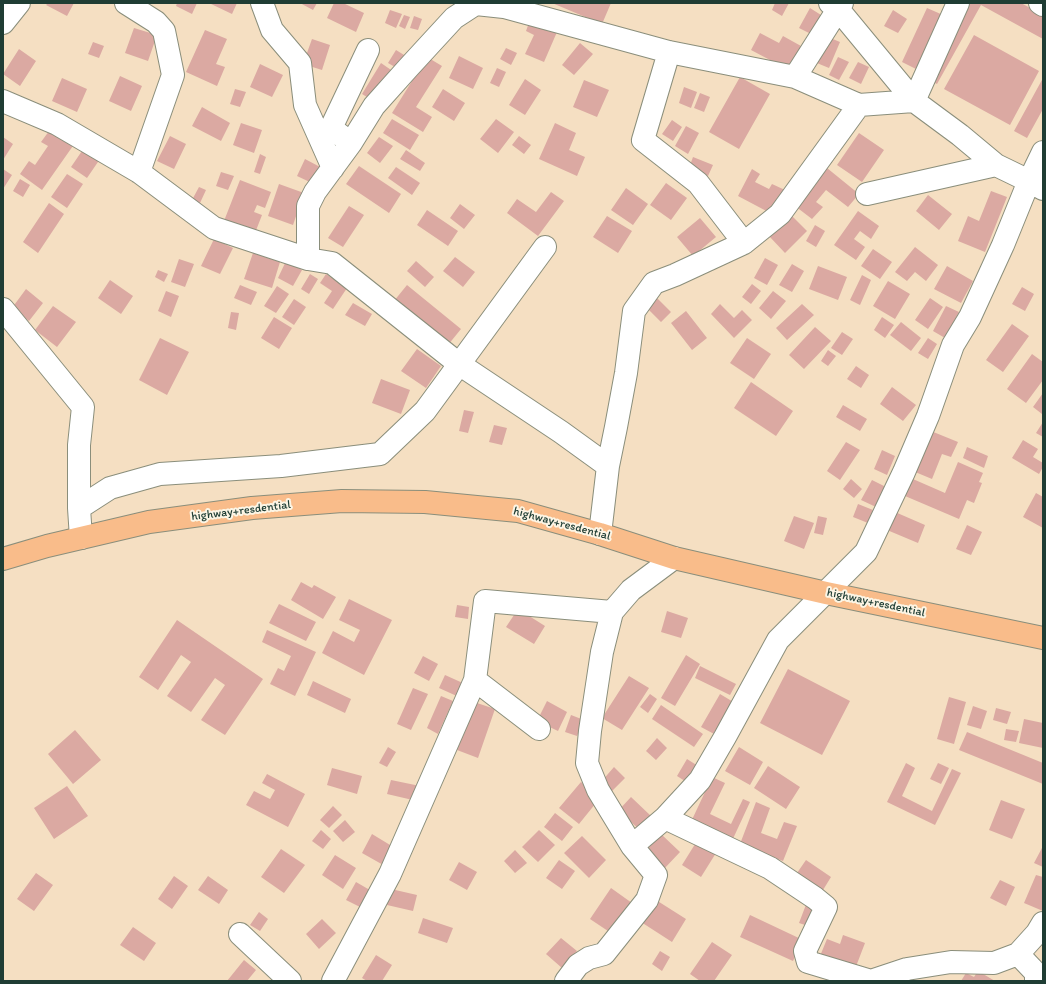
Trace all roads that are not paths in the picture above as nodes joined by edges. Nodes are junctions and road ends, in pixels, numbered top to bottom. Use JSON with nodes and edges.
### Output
{"nodes":[{"id":1,"x":19,"y":3,"type":"edge"},
{"id":2,"x":126,"y":3,"type":"edge"},
{"id":3,"x":262,"y":3,"type":"edge"},
{"id":4,"x":477,"y":3,"type":"edge"},
{"id":5,"x":958,"y":3,"type":"edge"},
{"id":6,"x":1040,"y":3,"type":"edge"},
{"id":7,"x":837,"y":5,"type":"edge"},
{"id":8,"x":1043,"y":5,"type":"edge"},
{"id":9,"x":3,"y":23,"type":"edge"},
{"id":10,"x":368,"y":50,"type":"dead end"},
{"id":11,"x":669,"y":52,"type":"junction"},
{"id":12,"x":795,"y":77,"type":"junction"},
{"id":13,"x":914,"y":102,"type":"junction"},
{"id":14,"x":4,"y":103,"type":"edge"},
{"id":15,"x":859,"y":105,"type":"junction"},
{"id":16,"x":351,"y":144,"type":"junction"},
{"id":17,"x":1043,"y":152,"type":"edge"},
{"id":18,"x":996,"y":165,"type":"junction"},
{"id":19,"x":333,"y":168,"type":"junction"},
{"id":20,"x":139,"y":172,"type":"junction"},
{"id":21,"x":1036,"y":185,"type":"edge"},
{"id":22,"x":867,"y":194,"type":"dead end"},
{"id":23,"x":744,"y":243,"type":"junction"},
{"id":24,"x":545,"y":247,"type":"dead end"},
{"id":25,"x":308,"y":259,"type":"junction"},
{"id":26,"x":3,"y":309,"type":"edge"},
{"id":27,"x":459,"y":364,"type":"junction"},
{"id":28,"x":608,"y":466,"type":"junction"},
{"id":29,"x":79,"y":508,"type":"junction"},
{"id":30,"x":600,"y":534,"type":"junction"},
{"id":31,"x":81,"y":538,"type":"junction"},
{"id":32,"x":674,"y":558,"type":"junction"},
{"id":33,"x":3,"y":559,"type":"edge"},
{"id":34,"x":826,"y":593,"type":"junction"},
{"id":35,"x":612,"y":612,"type":"junction"},
{"id":36,"x":1043,"y":638,"type":"edge"},
{"id":37,"x":475,"y":680,"type":"junction"},
{"id":38,"x":539,"y":729,"type":"dead end"},
{"id":39,"x":665,"y":818,"type":"junction"},
{"id":40,"x":632,"y":846,"type":"junction"},
{"id":41,"x":1043,"y":923,"type":"edge"},
{"id":42,"x":240,"y":934,"type":"dead end"},
{"id":43,"x":1018,"y":954,"type":"junction"},
{"id":44,"x":290,"y":981,"type":"edge"},
{"id":45,"x":333,"y":981,"type":"edge"},
{"id":46,"x":566,"y":981,"type":"edge"},
{"id":47,"x":1036,"y":981,"type":"edge"}],
"edges":[{"from":1,"to":9,"type":"street"},
{"from":2,"to":20,"type":"street"},
{"from":3,"to":19,"type":"street"},
{"from":4,"to":11,"type":"street"},
{"from":4,"to":16,"type":"street"},
{"from":5,"to":13,"type":"street"},
{"from":6,"to":8,"type":"street"},
{"from":7,"to":12,"type":"street"},
{"from":7,"to":13,"type":"street"},
{"from":10,"to":16,"type":"street"},
{"from":11,"to":12,"type":"street"},
{"from":11,"to":23,"type":"street"},
{"from":12,"to":15,"type":"street"},
{"from":13,"to":15,"type":"street"},
{"from":13,"to":18,"type":"street"},
{"from":14,"to":20,"type":"street"},
{"from":15,"to":23,"type":"street"},
{"from":16,"to":19,"type":"street"},
{"from":17,"to":21,"type":"street"},
{"from":18,"to":21,"type":"street"},
{"from":18,"to":22,"type":"street"},
{"from":19,"to":25,"type":"street"},
{"from":20,"to":25,"type":"street"},
{"from":21,"to":34,"type":"street"},
{"from":23,"to":28,"type":"street"},
{"from":24,"to":27,"type":"street"},
{"from":25,"to":27,"type":"street"},
{"from":26,"to":29,"type":"street"},
{"from":27,"to":28,"type":"street"},
{"from":27,"to":29,"type":"street"},
{"from":28,"to":30,"type":"street"},
{"from":29,"to":31,"type":"street"},
{"from":30,"to":31,"type":"highway","name":"highway+resdential"},
{"from":30,"to":32,"type":"highway","name":"highway+resdential"},
{"from":31,"to":33,"type":"highway","name":"highway+resdential"},
{"from":32,"to":34,"type":"highway","name":"highway+resdential"},
{"from":32,"to":35,"type":"street"},
{"from":34,"to":36,"type":"highway","name":"highway+resdential"},
{"from":34,"to":39,"type":"street"},
{"from":35,"to":37,"type":"street"},
{"from":35,"to":40,"type":"street"},
{"from":37,"to":38,"type":"street"},
{"from":37,"to":45,"type":"street"},
{"from":39,"to":40,"type":"street"},
{"from":39,"to":43,"type":"street"},
{"from":40,"to":46,"type":"street"},
{"from":41,"to":43,"type":"street"},
{"from":42,"to":44,"type":"street"},
{"from":43,"to":47,"type":"street"}]}
